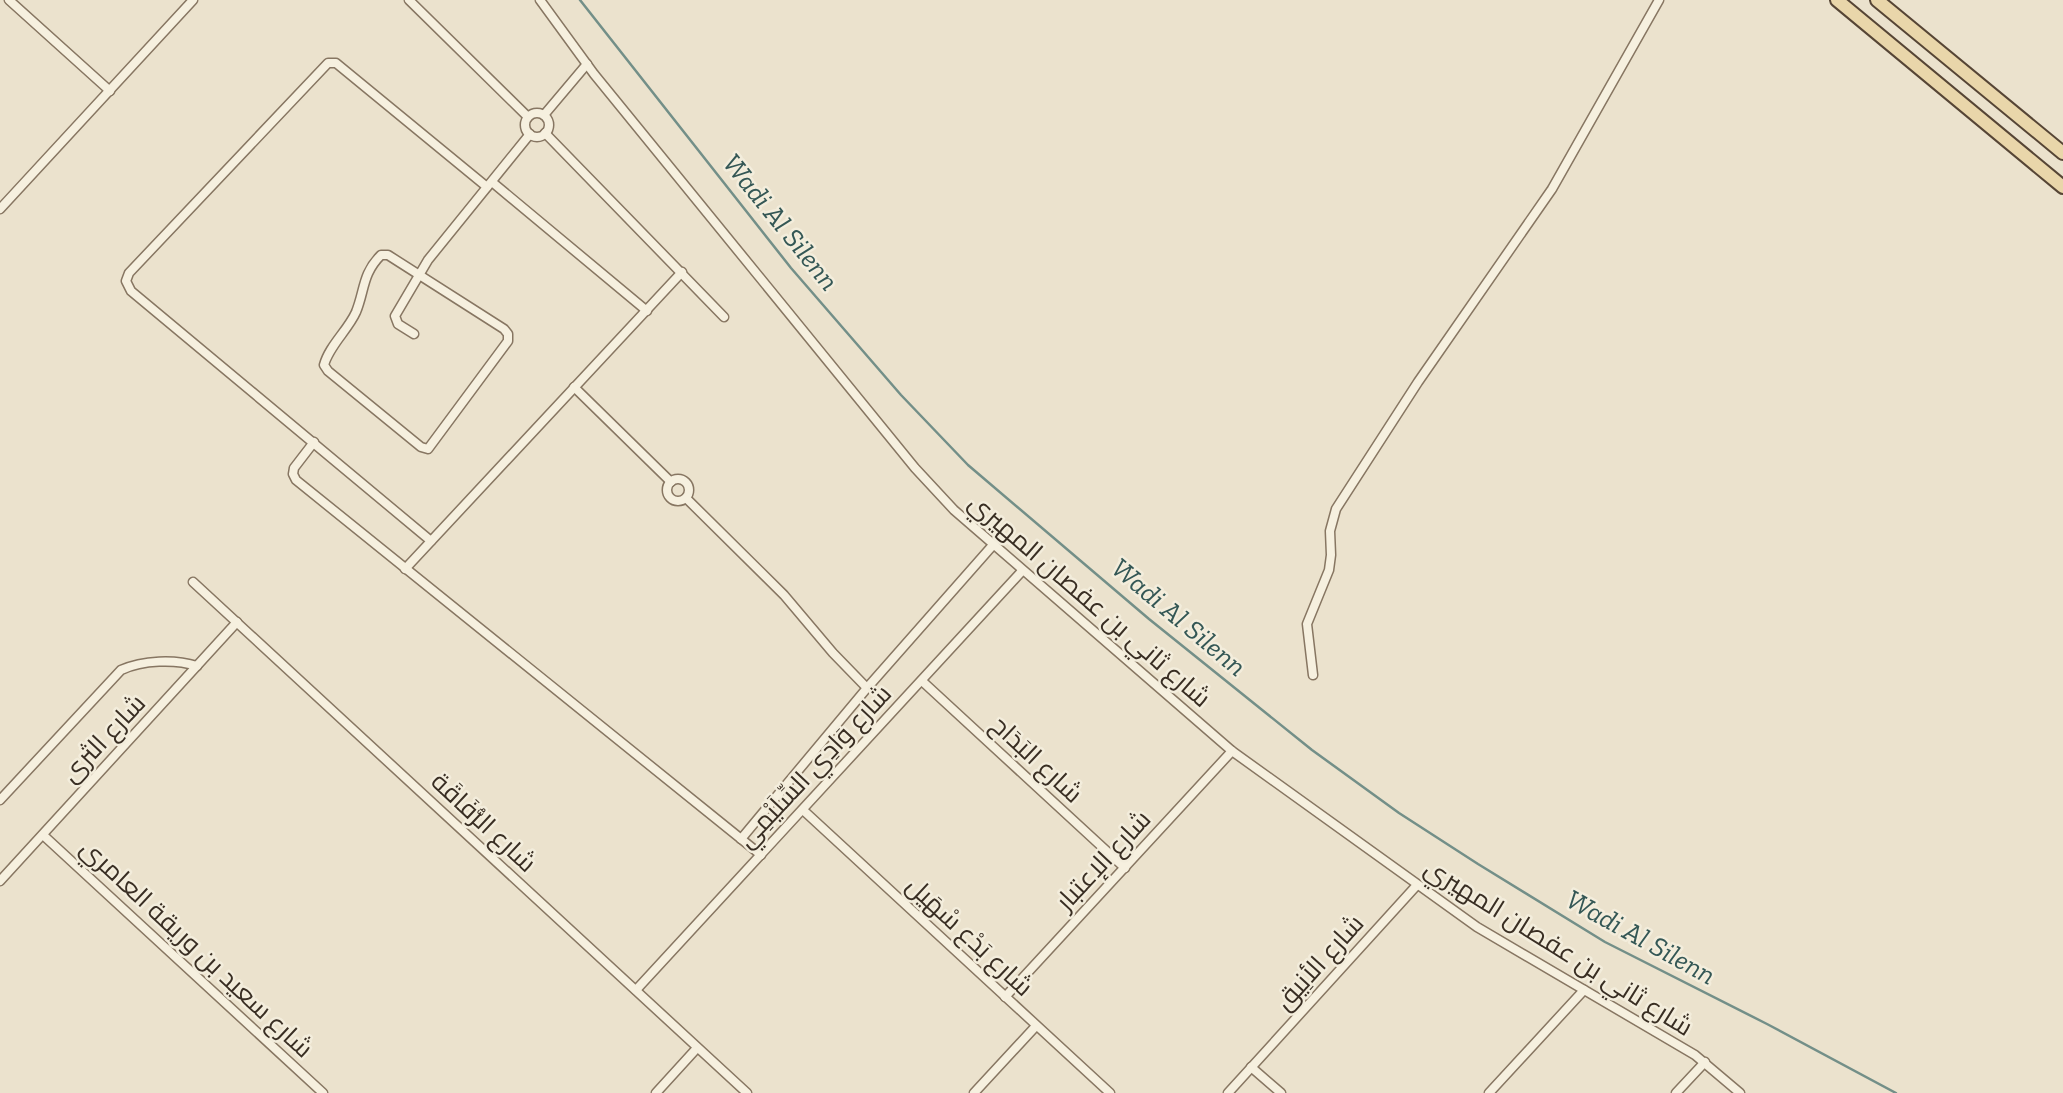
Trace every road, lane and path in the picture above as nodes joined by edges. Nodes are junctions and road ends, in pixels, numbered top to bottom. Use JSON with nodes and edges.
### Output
{"nodes":[{"id":1,"x":9,"y":0,"type":"edge"},
{"id":2,"x":193,"y":0,"type":"edge"},
{"id":3,"x":409,"y":0,"type":"edge"},
{"id":4,"x":540,"y":0,"type":"edge"},
{"id":5,"x":1659,"y":0,"type":"edge"},
{"id":6,"x":1836,"y":0,"type":"edge"},
{"id":7,"x":1877,"y":0,"type":"edge"},
{"id":8,"x":587,"y":64,"type":"junction"},
{"id":9,"x":110,"y":91,"type":"junction"},
{"id":10,"x":544,"y":115,"type":"junction"},
{"id":11,"x":528,"y":117,"type":"junction"},
{"id":12,"x":545,"y":133,"type":"junction"},
{"id":13,"x":530,"y":134,"type":"junction"},
{"id":14,"x":2063,"y":153,"type":"edge"},
{"id":15,"x":489,"y":184,"type":"junction"},
{"id":16,"x":2063,"y":187,"type":"edge"},
{"id":17,"x":0,"y":209,"type":"edge"},
{"id":18,"x":682,"y":272,"type":"junction"},
{"id":19,"x":418,"y":274,"type":"junction"},
{"id":20,"x":647,"y":311,"type":"junction"},
{"id":21,"x":724,"y":317,"type":"dead end"},
{"id":22,"x":414,"y":334,"type":"dead end"},
{"id":23,"x":574,"y":387,"type":"junction"},
{"id":24,"x":314,"y":443,"type":"junction"},
{"id":25,"x":671,"y":482,"type":"junction"},
{"id":26,"x":686,"y":498,"type":"junction"},
{"id":27,"x":431,"y":541,"type":"junction"},
{"id":28,"x":993,"y":545,"type":"junction"},
{"id":29,"x":405,"y":569,"type":"junction"},
{"id":30,"x":1022,"y":570,"type":"junction"},
{"id":31,"x":193,"y":582,"type":"dead end"},
{"id":32,"x":237,"y":622,"type":"junction"},
{"id":33,"x":197,"y":667,"type":"junction"},
{"id":34,"x":1312,"y":675,"type":"dead end"},
{"id":35,"x":922,"y":681,"type":"junction"},
{"id":36,"x":867,"y":688,"type":"junction"},
{"id":37,"x":1232,"y":751,"type":"junction"},
{"id":38,"x":0,"y":800,"type":"edge"},
{"id":39,"x":803,"y":810,"type":"junction"},
{"id":40,"x":43,"y":835,"type":"junction"},
{"id":41,"x":741,"y":839,"type":"junction"},
{"id":42,"x":761,"y":855,"type":"junction"},
{"id":43,"x":1125,"y":867,"type":"junction"},
{"id":44,"x":0,"y":881,"type":"edge"},
{"id":45,"x":1417,"y":885,"type":"junction"},
{"id":46,"x":636,"y":990,"type":"junction"},
{"id":47,"x":1584,"y":990,"type":"junction"},
{"id":48,"x":1005,"y":997,"type":"junction"},
{"id":49,"x":1036,"y":1026,"type":"junction"},
{"id":50,"x":697,"y":1048,"type":"junction"},
{"id":51,"x":1705,"y":1062,"type":"junction"},
{"id":52,"x":1251,"y":1067,"type":"junction"},
{"id":53,"x":323,"y":1093,"type":"edge"},
{"id":54,"x":656,"y":1093,"type":"edge"},
{"id":55,"x":747,"y":1093,"type":"edge"},
{"id":56,"x":974,"y":1093,"type":"edge"},
{"id":57,"x":1110,"y":1093,"type":"edge"},
{"id":58,"x":1228,"y":1093,"type":"edge"},
{"id":59,"x":1281,"y":1093,"type":"edge"},
{"id":60,"x":1489,"y":1093,"type":"edge"},
{"id":61,"x":1676,"y":1093,"type":"edge"},
{"id":62,"x":1740,"y":1093,"type":"edge"}],
"edges":[{"from":1,"to":9,"type":"street"},
{"from":2,"to":9,"type":"street"},
{"from":3,"to":11,"type":"street"},
{"from":4,"to":8,"type":"street","name":"شارع ثاني بن عفصان المهيري"},
{"from":5,"to":34,"type":"street"},
{"from":6,"to":16,"type":"main road"},
{"from":7,"to":14,"type":"main road"},
{"from":8,"to":10,"type":"street"},
{"from":8,"to":28,"type":"street","name":"شارع ثاني بن عفصان المهيري"},
{"from":9,"to":17,"type":"street"},
{"from":10,"to":11,"type":"street"},
{"from":10,"to":12,"type":"street"},
{"from":11,"to":13,"type":"street"},
{"from":12,"to":13,"type":"street"},
{"from":12,"to":18,"type":"street"},
{"from":13,"to":15,"type":"street"},
{"from":15,"to":19,"type":"street"},
{"from":15,"to":20,"type":"street"},
{"from":15,"to":24,"type":"street"},
{"from":18,"to":20,"type":"street"},
{"from":18,"to":21,"type":"street"},
{"from":19,"to":19,"type":"street"},
{"from":19,"to":22,"type":"street"},
{"from":20,"to":23,"type":"street"},
{"from":23,"to":25,"type":"street"},
{"from":23,"to":27,"type":"street"},
{"from":24,"to":27,"type":"street"},
{"from":24,"to":29,"type":"street"},
{"from":25,"to":26,"type":"street"},
{"from":25,"to":26,"type":"street"},
{"from":26,"to":36,"type":"street"},
{"from":27,"to":29,"type":"street"},
{"from":28,"to":30,"type":"street","name":"شارع ثاني بن عفصان المهيري"},
{"from":28,"to":36,"type":"street"},
{"from":29,"to":41,"type":"street"},
{"from":30,"to":35,"type":"street","name":"شارع وَادِي السِّلَيْمِي"},
{"from":30,"to":37,"type":"street","name":"شارع ثاني بن عفصان المهيري"},
{"from":31,"to":32,"type":"street","name":"شارع الرُّفَاقَة"},
{"from":32,"to":33,"type":"street","name":"شارع الثرى"},
{"from":32,"to":46,"type":"street","name":"شارع الرُّفَاقَة"},
{"from":33,"to":38,"type":"street"},
{"from":33,"to":40,"type":"street","name":"شارع الثرى"},
{"from":35,"to":39,"type":"street","name":"شارع وَادِي السِّلَيْمِي"},
{"from":35,"to":43,"type":"street","name":"شارع البَدَاح"},
{"from":36,"to":41,"type":"street"},
{"from":37,"to":43,"type":"street","name":"شارع الإعتبار"},
{"from":37,"to":45,"type":"street","name":"شارع ثاني بن عفصان المهيري"},
{"from":39,"to":42,"type":"street","name":"شارع وَادِي السِّلَيْمِي"},
{"from":39,"to":48,"type":"street","name":"شارع بَدْع سْهَيل"},
{"from":40,"to":44,"type":"street","name":"شارع الثرى"},
{"from":40,"to":53,"type":"street","name":"شارع سعيد بن وريقة العامري"},
{"from":41,"to":42,"type":"street"},
{"from":42,"to":46,"type":"street","name":"شارع وَادِي السِّلَيْمِي"},
{"from":43,"to":48,"type":"street","name":"شارع الإعتبار"},
{"from":45,"to":47,"type":"street","name":"شارع ثاني بن عفصان المهيري"},
{"from":45,"to":52,"type":"street","name":"شارع الأنِيق"},
{"from":46,"to":50,"type":"street","name":"شارع الرُّفَاقَة"},
{"from":47,"to":51,"type":"street","name":"شارع ثاني بن عفصان المهيري"},
{"from":47,"to":60,"type":"street"},
{"from":48,"to":49,"type":"street","name":"شارع بَدْع سْهَيل"},
{"from":49,"to":56,"type":"street"},
{"from":49,"to":57,"type":"street","name":"شارع بَدْع سْهَيل"},
{"from":50,"to":54,"type":"street"},
{"from":50,"to":55,"type":"street","name":"شارع الرُّفَاقَة"},
{"from":51,"to":61,"type":"street"},
{"from":51,"to":62,"type":"street","name":"شارع ثاني بن عفصان المهيري"},
{"from":52,"to":58,"type":"street","name":"شارع الأنِيق"},
{"from":52,"to":59,"type":"street"}]}
